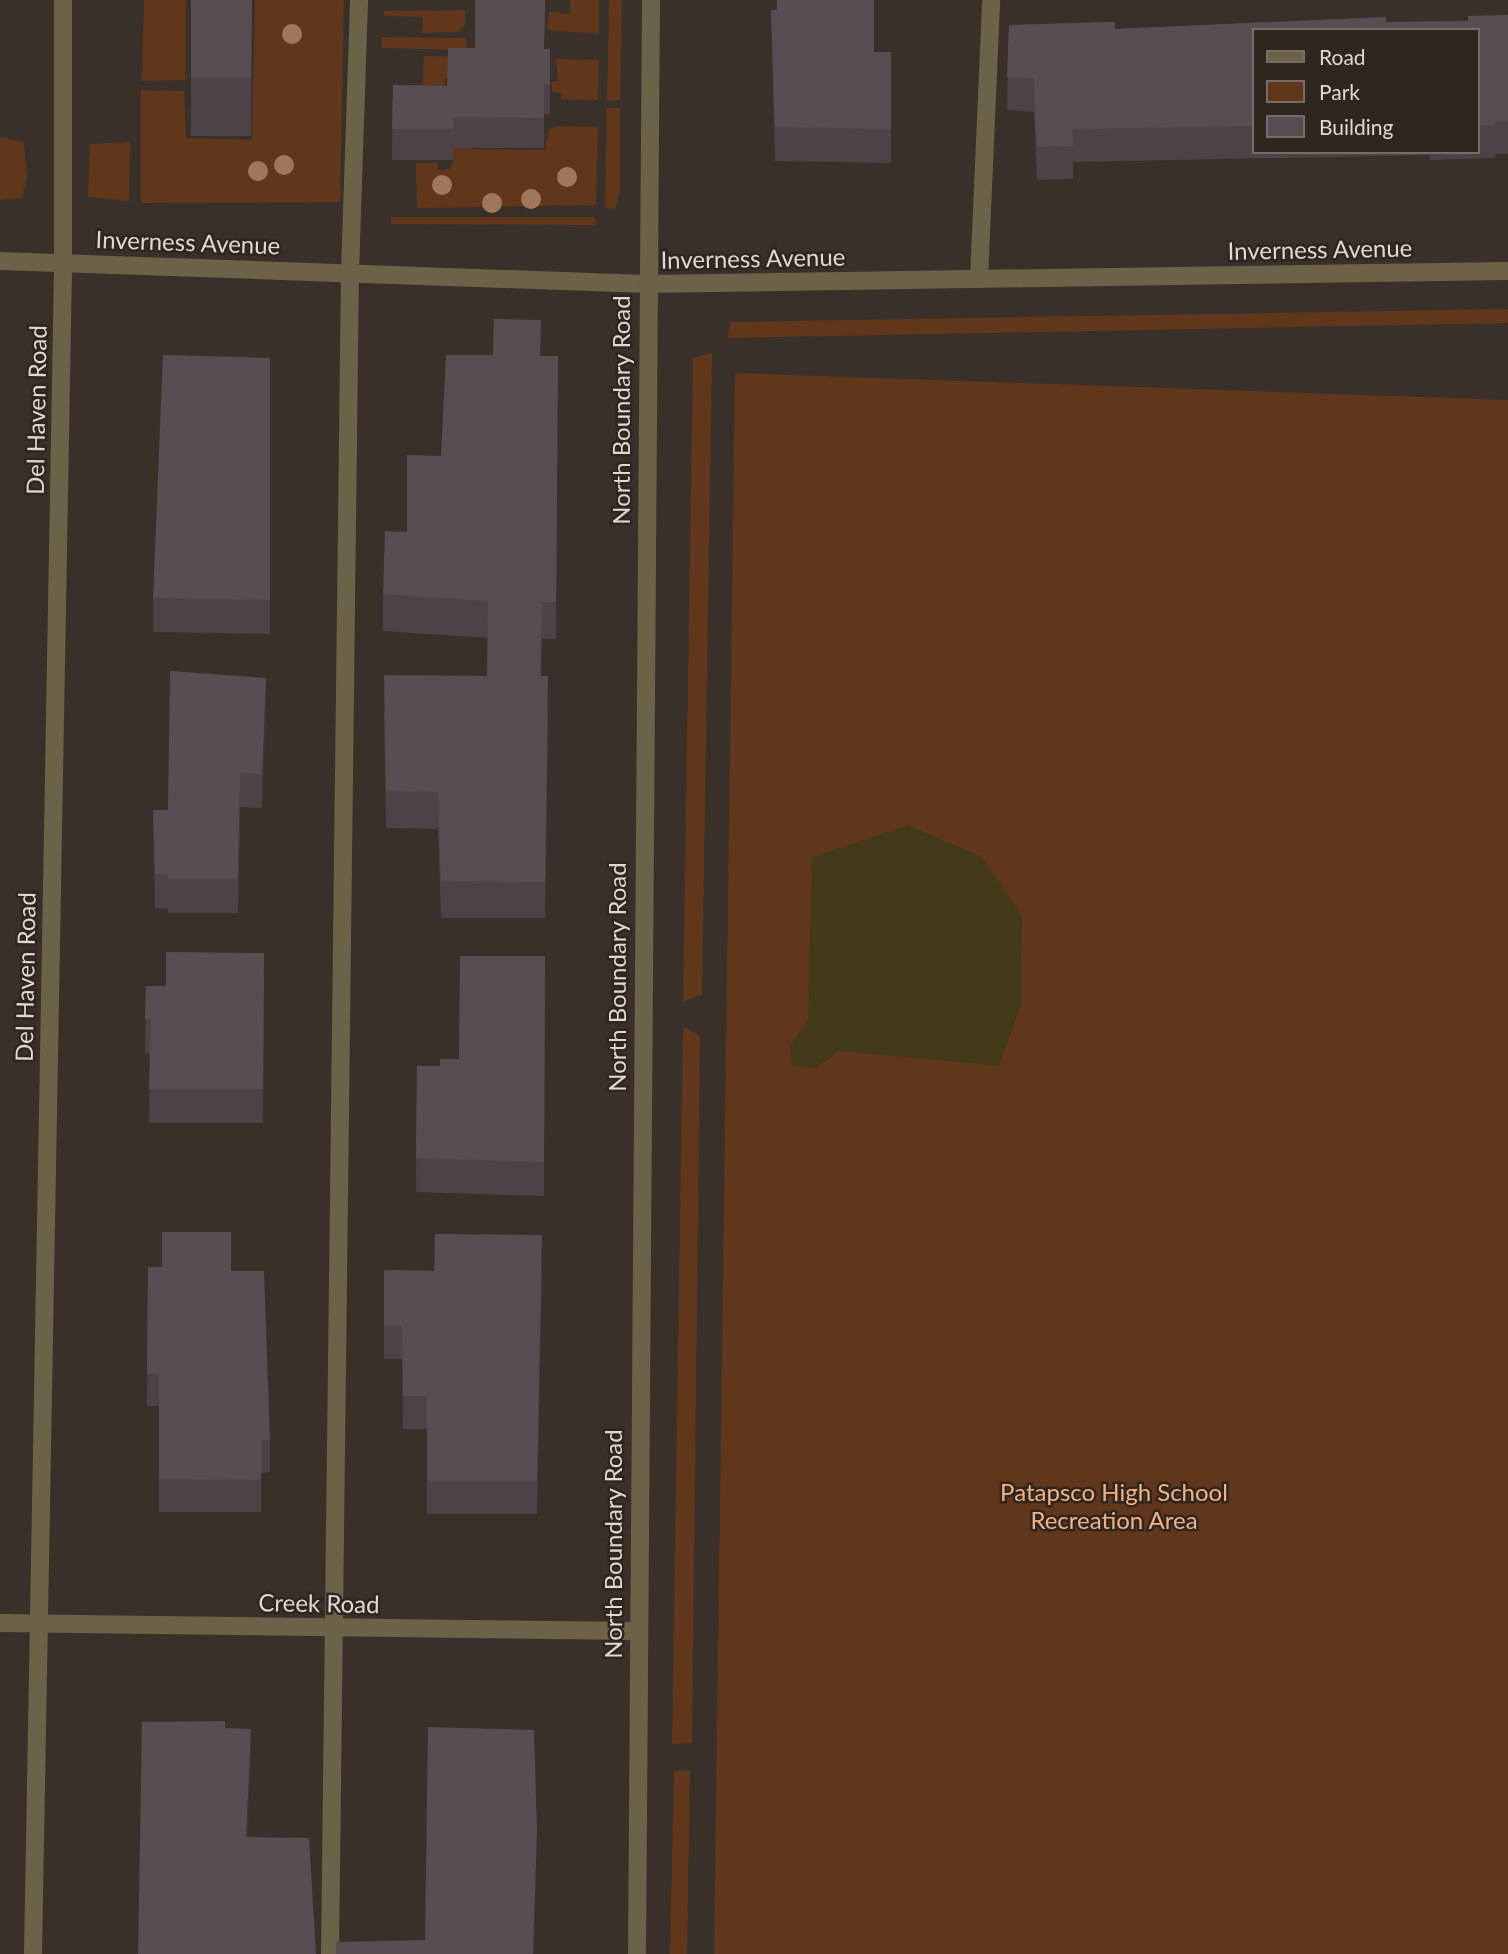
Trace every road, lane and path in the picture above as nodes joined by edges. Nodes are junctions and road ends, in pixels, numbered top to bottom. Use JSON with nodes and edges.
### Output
{"nodes":[{"id":1,"x":63,"y":0,"type":"edge"},
{"id":2,"x":359,"y":0,"type":"edge"},
{"id":3,"x":651,"y":0,"type":"edge"},
{"id":4,"x":990,"y":0,"type":"edge"},
{"id":5,"x":0,"y":261,"type":"edge"},
{"id":6,"x":63,"y":262,"type":"junction"},
{"id":7,"x":1508,"y":271,"type":"edge"},
{"id":8,"x":350,"y":273,"type":"junction"},
{"id":9,"x":979,"y":279,"type":"junction"},
{"id":10,"x":647,"y":284,"type":"junction"},
{"id":11,"x":0,"y":1623,"type":"edge"},
{"id":12,"x":38,"y":1624,"type":"junction"},
{"id":13,"x":336,"y":1628,"type":"junction"},
{"id":14,"x":637,"y":1631,"type":"junction"},
{"id":15,"x":33,"y":1954,"type":"edge"},
{"id":16,"x":330,"y":1954,"type":"edge"},
{"id":17,"x":637,"y":1954,"type":"edge"}],
"edges":[{"from":1,"to":6,"type":"street","name":"Del Haven Road"},
{"from":2,"to":8,"type":"street"},
{"from":3,"to":10,"type":"street","name":"North Boundary Road"},
{"from":4,"to":9,"type":"street"},
{"from":5,"to":6,"type":"street","name":"Inverness Avenue"},
{"from":6,"to":8,"type":"street","name":"Inverness Avenue"},
{"from":6,"to":12,"type":"street","name":"Del Haven Road"},
{"from":7,"to":9,"type":"street","name":"Inverness Avenue"},
{"from":8,"to":10,"type":"street","name":"Inverness Avenue"},
{"from":8,"to":13,"type":"street"},
{"from":9,"to":10,"type":"street","name":"Inverness Avenue"},
{"from":10,"to":14,"type":"street","name":"North Boundary Road"},
{"from":11,"to":12,"type":"street","name":"Creek Road"},
{"from":12,"to":13,"type":"street","name":"Creek Road"},
{"from":12,"to":15,"type":"street","name":"Del Haven Road"},
{"from":13,"to":14,"type":"street","name":"Creek Road"},
{"from":13,"to":16,"type":"street"},
{"from":14,"to":17,"type":"street","name":"North Boundary Road"}]}
